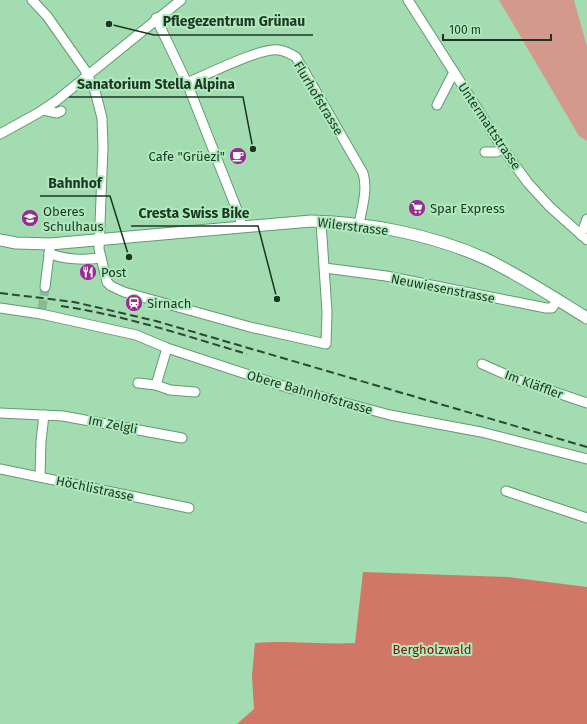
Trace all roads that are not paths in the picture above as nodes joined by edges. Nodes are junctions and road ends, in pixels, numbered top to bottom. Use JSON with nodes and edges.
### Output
{"nodes":[{"id":1,"x":32,"y":0,"type":"edge"},
{"id":2,"x":181,"y":0,"type":"edge"},
{"id":3,"x":408,"y":0,"type":"edge"},
{"id":4,"x":156,"y":18,"type":"junction"},
{"id":5,"x":454,"y":72,"type":"junction"},
{"id":6,"x":88,"y":76,"type":"junction"},
{"id":7,"x":187,"y":83,"type":"junction"},
{"id":8,"x":437,"y":105,"type":"dead end"},
{"id":9,"x":43,"y":110,"type":"junction"},
{"id":10,"x":60,"y":111,"type":"dead end"},
{"id":11,"x":0,"y":134,"type":"edge"},
{"id":12,"x":503,"y":149,"type":"junction"},
{"id":13,"x":485,"y":152,"type":"dead end"},
{"id":14,"x":587,"y":219,"type":"edge"},
{"id":15,"x":322,"y":222,"type":"junction"},
{"id":16,"x":359,"y":224,"type":"junction"},
{"id":17,"x":242,"y":227,"type":"junction"},
{"id":18,"x":584,"y":238,"type":"edge"},
{"id":19,"x":0,"y":240,"type":"edge"},
{"id":20,"x":99,"y":241,"type":"junction"},
{"id":21,"x":50,"y":248,"type":"junction"},
{"id":22,"x":105,"y":263,"type":"junction"},
{"id":23,"x":325,"y":268,"type":"junction"},
{"id":24,"x":45,"y":287,"type":"tunnel mouth"},
{"id":25,"x":558,"y":300,"type":"junction"},
{"id":26,"x":0,"y":308,"type":"edge"},
{"id":27,"x":587,"y":318,"type":"edge"},
{"id":28,"x":167,"y":348,"type":"junction"},
{"id":29,"x":482,"y":364,"type":"dead end"},
{"id":30,"x":138,"y":383,"type":"dead end"},
{"id":31,"x":156,"y":385,"type":"junction"},
{"id":32,"x":195,"y":392,"type":"dead end"},
{"id":33,"x":587,"y":403,"type":"edge"},
{"id":34,"x":0,"y":413,"type":"edge"},
{"id":35,"x":44,"y":414,"type":"junction"},
{"id":36,"x":182,"y":438,"type":"dead end"},
{"id":37,"x":587,"y":459,"type":"edge"},
{"id":38,"x":0,"y":469,"type":"edge"},
{"id":39,"x":40,"y":477,"type":"junction"},
{"id":40,"x":506,"y":491,"type":"dead end"},
{"id":41,"x":189,"y":508,"type":"dead end"},
{"id":42,"x":587,"y":518,"type":"edge"}],
"edges":[{"from":1,"to":6,"type":"street"},
{"from":2,"to":4,"type":"street"},
{"from":3,"to":5,"type":"street","name":"Untermattstrasse"},
{"from":4,"to":6,"type":"street"},
{"from":4,"to":7,"type":"street"},
{"from":5,"to":8,"type":"street"},
{"from":5,"to":12,"type":"street","name":"Untermattstrasse"},
{"from":6,"to":9,"type":"street"},
{"from":6,"to":20,"type":"street"},
{"from":7,"to":16,"type":"street","name":"Flurhofstrasse"},
{"from":7,"to":17,"type":"street"},
{"from":9,"to":10,"type":"street"},
{"from":9,"to":11,"type":"street"},
{"from":12,"to":13,"type":"street"},
{"from":12,"to":18,"type":"street","name":"Untermattstrasse"},
{"from":14,"to":18,"type":"street"},
{"from":15,"to":16,"type":"main road","name":"Wilerstrasse"},
{"from":15,"to":17,"type":"main road","name":"Wilerstrasse"},
{"from":15,"to":23,"type":"street"},
{"from":16,"to":25,"type":"main road","name":"Wilerstrasse"},
{"from":17,"to":20,"type":"main road","name":"Wilerstrasse"},
{"from":19,"to":21,"type":"main road"},
{"from":20,"to":21,"type":"main road","name":"Wilerstrasse"},
{"from":20,"to":22,"type":"street"},
{"from":21,"to":22,"type":"street"},
{"from":21,"to":24,"type":"street"},
{"from":22,"to":23,"type":"street"},
{"from":23,"to":25,"type":"street","name":"Neuwiesenstrasse"},
{"from":25,"to":27,"type":"main road","name":"Wilerstrasse"},
{"from":26,"to":28,"type":"street","name":"Obere Bahnhofstrasse"},
{"from":28,"to":31,"type":"street"},
{"from":28,"to":37,"type":"street","name":"Obere Bahnhofstrasse"},
{"from":29,"to":33,"type":"street","name":"Im Kläffler"},
{"from":30,"to":31,"type":"street"},
{"from":31,"to":32,"type":"street"},
{"from":34,"to":35,"type":"street","name":"Im Zelgli"},
{"from":35,"to":36,"type":"street","name":"Im Zelgli"},
{"from":35,"to":39,"type":"street"},
{"from":38,"to":39,"type":"street","name":"Höchlistrasse"},
{"from":39,"to":41,"type":"street","name":"Höchlistrasse"},
{"from":40,"to":42,"type":"street"}]}
